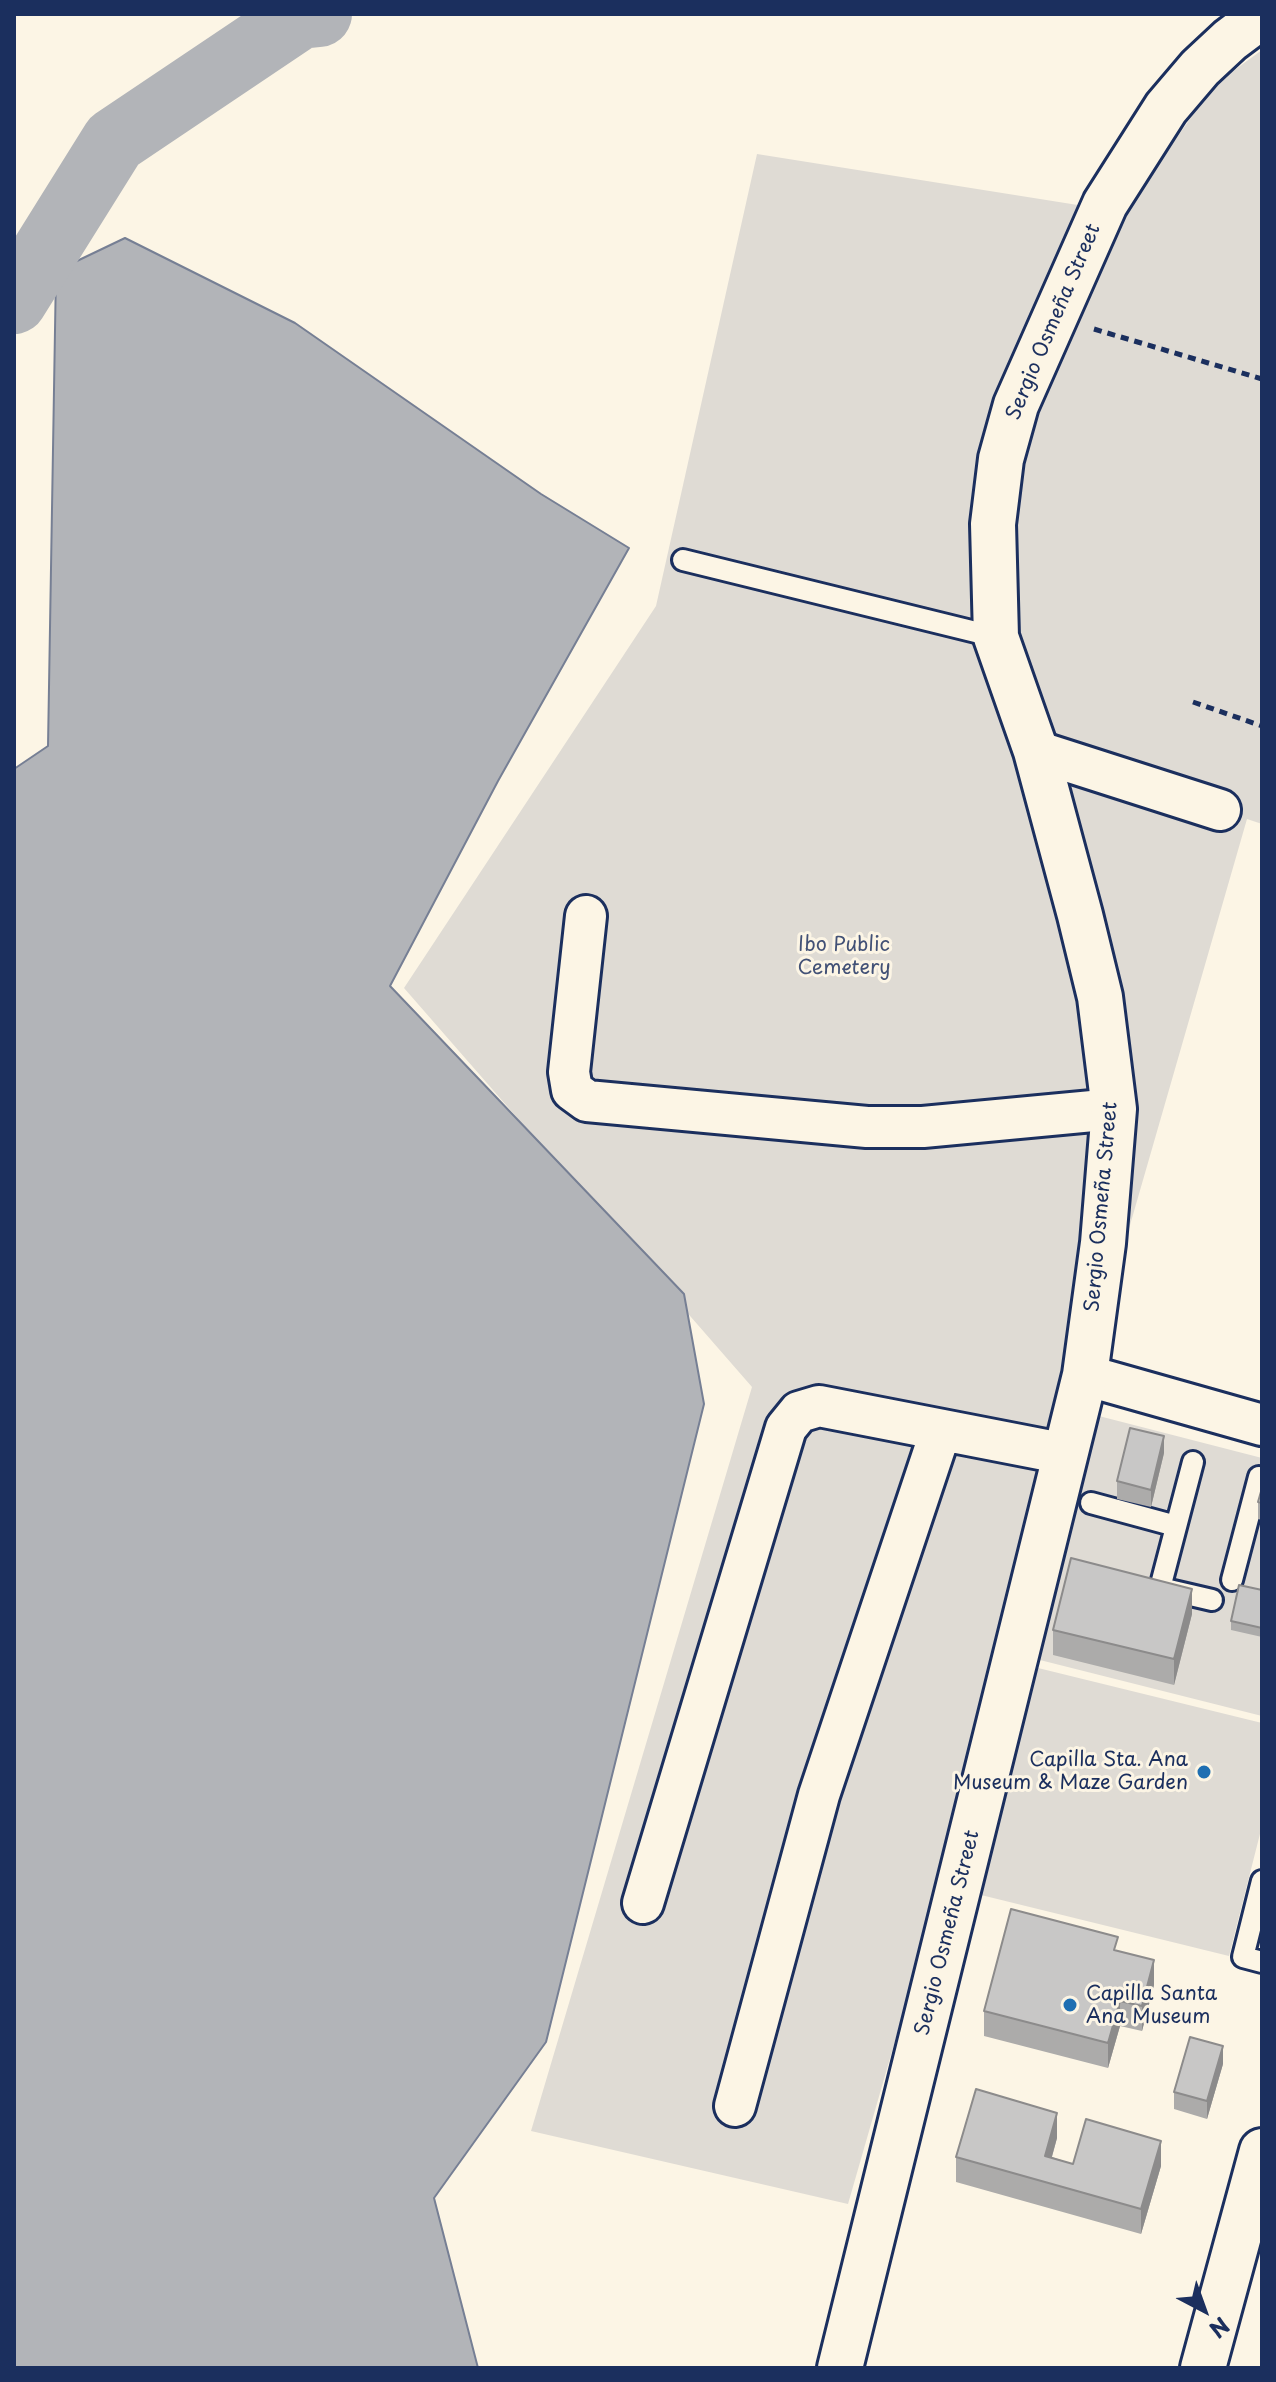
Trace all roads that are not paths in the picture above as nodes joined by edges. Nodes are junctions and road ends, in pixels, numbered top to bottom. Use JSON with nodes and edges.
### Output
{"nodes":[{"id":1,"x":1237,"y":26,"type":"edge"},
{"id":2,"x":683,"y":560,"type":"dead end"},
{"id":3,"x":996,"y":637,"type":"junction"},
{"id":4,"x":1036,"y":751,"type":"junction"},
{"id":5,"x":1220,"y":810,"type":"dead end"},
{"id":6,"x":586,"y":916,"type":"dead end"},
{"id":7,"x":1114,"y":1109,"type":"junction"},
{"id":8,"x":1085,"y":1375,"type":"junction"},
{"id":9,"x":1262,"y":1425,"type":"edge"},
{"id":10,"x":941,"y":1430,"type":"junction"},
{"id":11,"x":1066,"y":1454,"type":"junction"},
{"id":12,"x":1193,"y":1462,"type":"dead end"},
{"id":13,"x":1259,"y":1477,"type":"dead end"},
{"id":14,"x":1091,"y":1503,"type":"dead end"},
{"id":15,"x":1176,"y":1526,"type":"junction"},
{"id":16,"x":1232,"y":1580,"type":"dead end"},
{"id":17,"x":1212,"y":1600,"type":"dead end"},
{"id":18,"x":1262,"y":1881,"type":"edge"},
{"id":19,"x":643,"y":1903,"type":"dead end"},
{"id":20,"x":1262,"y":1962,"type":"edge"},
{"id":21,"x":735,"y":2106,"type":"dead end"},
{"id":22,"x":1262,"y":2151,"type":"edge"},
{"id":23,"x":840,"y":2368,"type":"edge"},
{"id":24,"x":1203,"y":2368,"type":"edge"}],
"edges":[{"from":1,"to":3,"type":"main road","name":"Sergio Osmeña Street"},
{"from":2,"to":3,"type":"lane"},
{"from":3,"to":4,"type":"main road","name":"Sergio Osmeña Street"},
{"from":4,"to":5,"type":"street"},
{"from":4,"to":7,"type":"main road","name":"Sergio Osmeña Street"},
{"from":6,"to":7,"type":"street"},
{"from":7,"to":8,"type":"main road","name":"Sergio Osmeña Street"},
{"from":8,"to":9,"type":"street"},
{"from":8,"to":11,"type":"main road","name":"Sergio Osmeña Street"},
{"from":10,"to":11,"type":"street"},
{"from":10,"to":19,"type":"street"},
{"from":10,"to":21,"type":"street"},
{"from":11,"to":23,"type":"main road","name":"Sergio Osmeña Street"},
{"from":12,"to":15,"type":"lane"},
{"from":13,"to":16,"type":"lane"},
{"from":14,"to":15,"type":"lane"},
{"from":15,"to":17,"type":"lane"},
{"from":18,"to":20,"type":"lane"},
{"from":22,"to":24,"type":"main road"}]}
